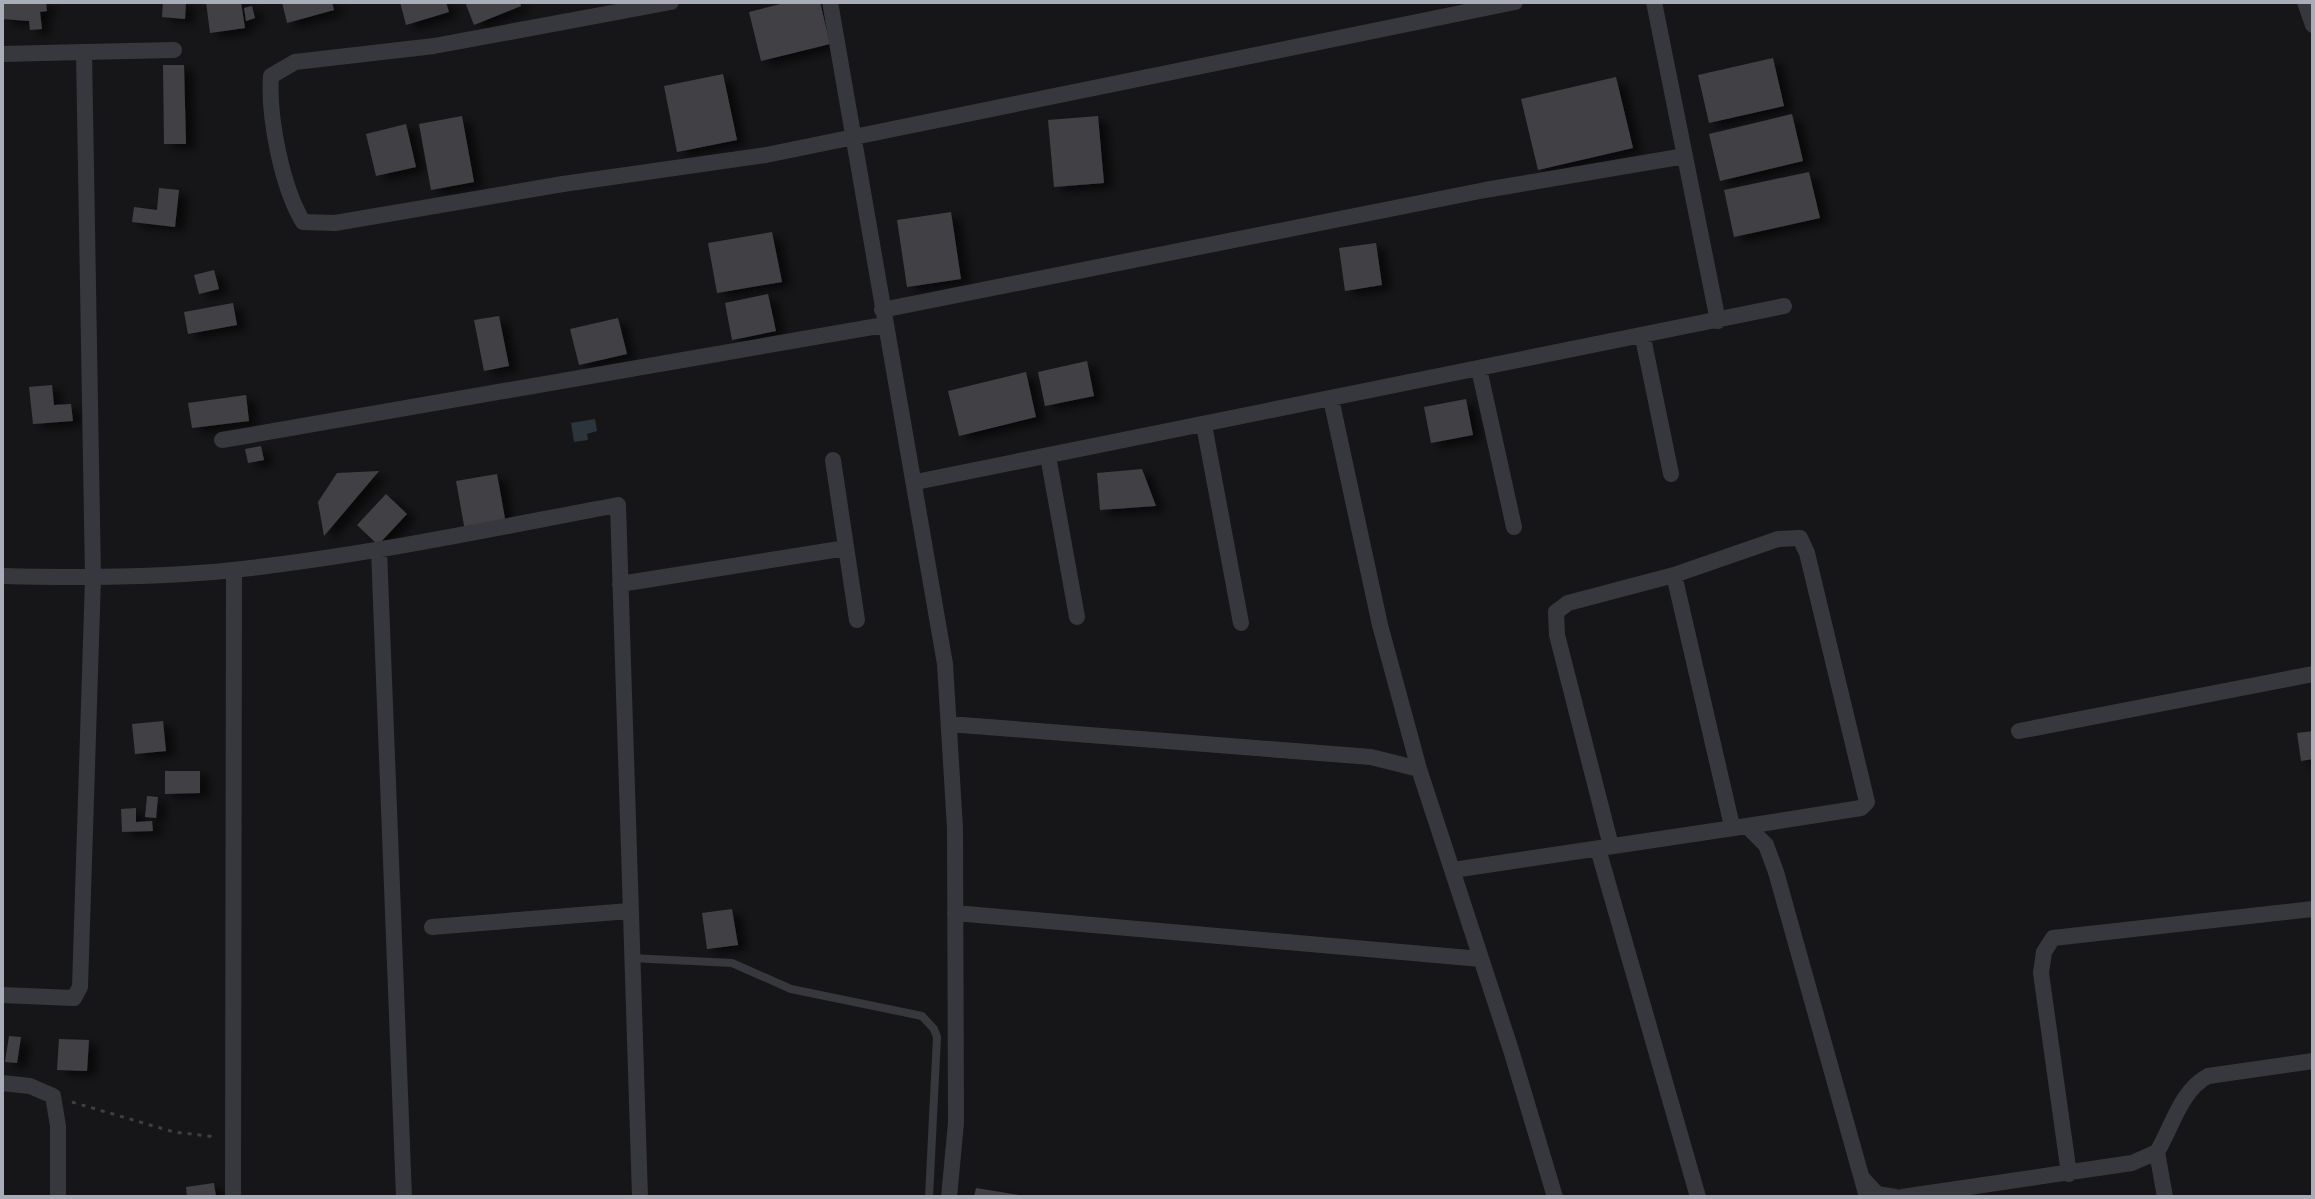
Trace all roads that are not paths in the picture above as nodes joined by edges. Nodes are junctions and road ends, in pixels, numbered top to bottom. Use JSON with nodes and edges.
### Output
{"nodes":[{"id":1,"x":671,"y":2,"type":"edge"},
{"id":2,"x":830,"y":2,"type":"edge"},
{"id":3,"x":1515,"y":2,"type":"edge"},
{"id":4,"x":1654,"y":2,"type":"edge"},
{"id":5,"x":2305,"y":2,"type":"edge"},
{"id":6,"x":2313,"y":25,"type":"edge"},
{"id":7,"x":174,"y":50,"type":"dead end"},
{"id":8,"x":84,"y":52,"type":"junction"},
{"id":9,"x":2,"y":54,"type":"edge"},
{"id":10,"x":856,"y":134,"type":"junction"},
{"id":11,"x":1685,"y":156,"type":"junction"},
{"id":12,"x":1784,"y":306,"type":"dead end"},
{"id":13,"x":883,"y":318,"type":"junction"},
{"id":14,"x":1718,"y":321,"type":"junction"},
{"id":15,"x":1643,"y":338,"type":"junction"},
{"id":16,"x":1479,"y":369,"type":"junction"},
{"id":17,"x":1331,"y":399,"type":"junction"},
{"id":18,"x":1204,"y":425,"type":"junction"},
{"id":19,"x":222,"y":440,"type":"dead end"},
{"id":20,"x":1048,"y":456,"type":"junction"},
{"id":21,"x":833,"y":460,"type":"dead end"},
{"id":22,"x":1671,"y":474,"type":"dead end"},
{"id":23,"x":916,"y":482,"type":"junction"},
{"id":24,"x":1514,"y":527,"type":"dead end"},
{"id":25,"x":846,"y":548,"type":"junction"},
{"id":26,"x":379,"y":550,"type":"junction"},
{"id":27,"x":234,"y":570,"type":"junction"},
{"id":28,"x":1674,"y":575,"type":"junction"},
{"id":29,"x":2,"y":576,"type":"edge"},
{"id":30,"x":93,"y":578,"type":"junction"},
{"id":31,"x":620,"y":584,"type":"junction"},
{"id":32,"x":1077,"y":617,"type":"dead end"},
{"id":33,"x":857,"y":620,"type":"dead end"},
{"id":34,"x":1241,"y":623,"type":"dead end"},
{"id":35,"x":2313,"y":674,"type":"edge"},
{"id":36,"x":949,"y":724,"type":"junction"},
{"id":37,"x":2019,"y":731,"type":"dead end"},
{"id":38,"x":1419,"y":769,"type":"junction"},
{"id":39,"x":1740,"y":826,"type":"junction"},
{"id":40,"x":1605,"y":848,"type":"junction"},
{"id":41,"x":1453,"y":870,"type":"junction"},
{"id":42,"x":2313,"y":909,"type":"edge"},
{"id":43,"x":629,"y":911,"type":"junction"},
{"id":44,"x":955,"y":913,"type":"junction"},
{"id":45,"x":432,"y":927,"type":"dead end"},
{"id":46,"x":630,"y":958,"type":"junction"},
{"id":47,"x":1481,"y":959,"type":"junction"},
{"id":48,"x":2,"y":995,"type":"edge"},
{"id":49,"x":2313,"y":1061,"type":"edge"},
{"id":50,"x":2,"y":1083,"type":"edge"},
{"id":51,"x":2157,"y":1152,"type":"junction"},
{"id":52,"x":2069,"y":1174,"type":"junction"},
{"id":53,"x":1862,"y":1178,"type":"junction"},
{"id":54,"x":58,"y":1197,"type":"edge"},
{"id":55,"x":233,"y":1197,"type":"edge"},
{"id":56,"x":404,"y":1197,"type":"edge"},
{"id":57,"x":640,"y":1197,"type":"edge"},
{"id":58,"x":929,"y":1197,"type":"edge"},
{"id":59,"x":949,"y":1197,"type":"edge"},
{"id":60,"x":1555,"y":1197,"type":"edge"},
{"id":61,"x":1698,"y":1197,"type":"edge"},
{"id":62,"x":1867,"y":1197,"type":"edge"},
{"id":63,"x":1895,"y":1197,"type":"edge"},
{"id":64,"x":1902,"y":1197,"type":"edge"},
{"id":65,"x":2165,"y":1197,"type":"edge"}],
"edges":[{"from":1,"to":10,"type":"street"},
{"from":2,"to":10,"type":"street"},
{"from":3,"to":10,"type":"street"},
{"from":4,"to":11,"type":"street"},
{"from":5,"to":6,"type":"street"},
{"from":7,"to":8,"type":"street"},
{"from":8,"to":9,"type":"street"},
{"from":8,"to":30,"type":"street"},
{"from":10,"to":13,"type":"street"},
{"from":11,"to":13,"type":"street"},
{"from":11,"to":14,"type":"street"},
{"from":12,"to":14,"type":"street"},
{"from":13,"to":19,"type":"street"},
{"from":13,"to":23,"type":"street"},
{"from":14,"to":15,"type":"street"},
{"from":15,"to":16,"type":"street"},
{"from":15,"to":22,"type":"street"},
{"from":16,"to":17,"type":"street"},
{"from":16,"to":24,"type":"street"},
{"from":17,"to":18,"type":"street"},
{"from":17,"to":38,"type":"street"},
{"from":18,"to":20,"type":"street"},
{"from":18,"to":34,"type":"street"},
{"from":20,"to":23,"type":"street"},
{"from":20,"to":32,"type":"street"},
{"from":21,"to":25,"type":"street"},
{"from":23,"to":36,"type":"street"},
{"from":25,"to":31,"type":"street"},
{"from":25,"to":33,"type":"street"},
{"from":26,"to":27,"type":"street"},
{"from":26,"to":31,"type":"street"},
{"from":26,"to":56,"type":"street"},
{"from":27,"to":30,"type":"street"},
{"from":27,"to":55,"type":"street"},
{"from":28,"to":39,"type":"street"},
{"from":28,"to":39,"type":"street"},
{"from":28,"to":40,"type":"street"},
{"from":29,"to":30,"type":"street"},
{"from":30,"to":48,"type":"street"},
{"from":31,"to":43,"type":"street"},
{"from":35,"to":37,"type":"street"},
{"from":36,"to":38,"type":"street"},
{"from":36,"to":44,"type":"street"},
{"from":38,"to":41,"type":"street"},
{"from":39,"to":40,"type":"street"},
{"from":39,"to":53,"type":"street"},
{"from":40,"to":41,"type":"street"},
{"from":40,"to":61,"type":"street"},
{"from":41,"to":47,"type":"street"},
{"from":42,"to":52,"type":"street"},
{"from":43,"to":45,"type":"street"},
{"from":43,"to":46,"type":"street"},
{"from":44,"to":47,"type":"street"},
{"from":44,"to":59,"type":"street"},
{"from":46,"to":57,"type":"street"},
{"from":46,"to":58,"type":"lane"},
{"from":47,"to":60,"type":"street"},
{"from":49,"to":51,"type":"street"},
{"from":50,"to":54,"type":"street"},
{"from":51,"to":52,"type":"street"},
{"from":51,"to":65,"type":"street"},
{"from":52,"to":64,"type":"street"},
{"from":53,"to":62,"type":"street"},
{"from":53,"to":63,"type":"street"}]}
